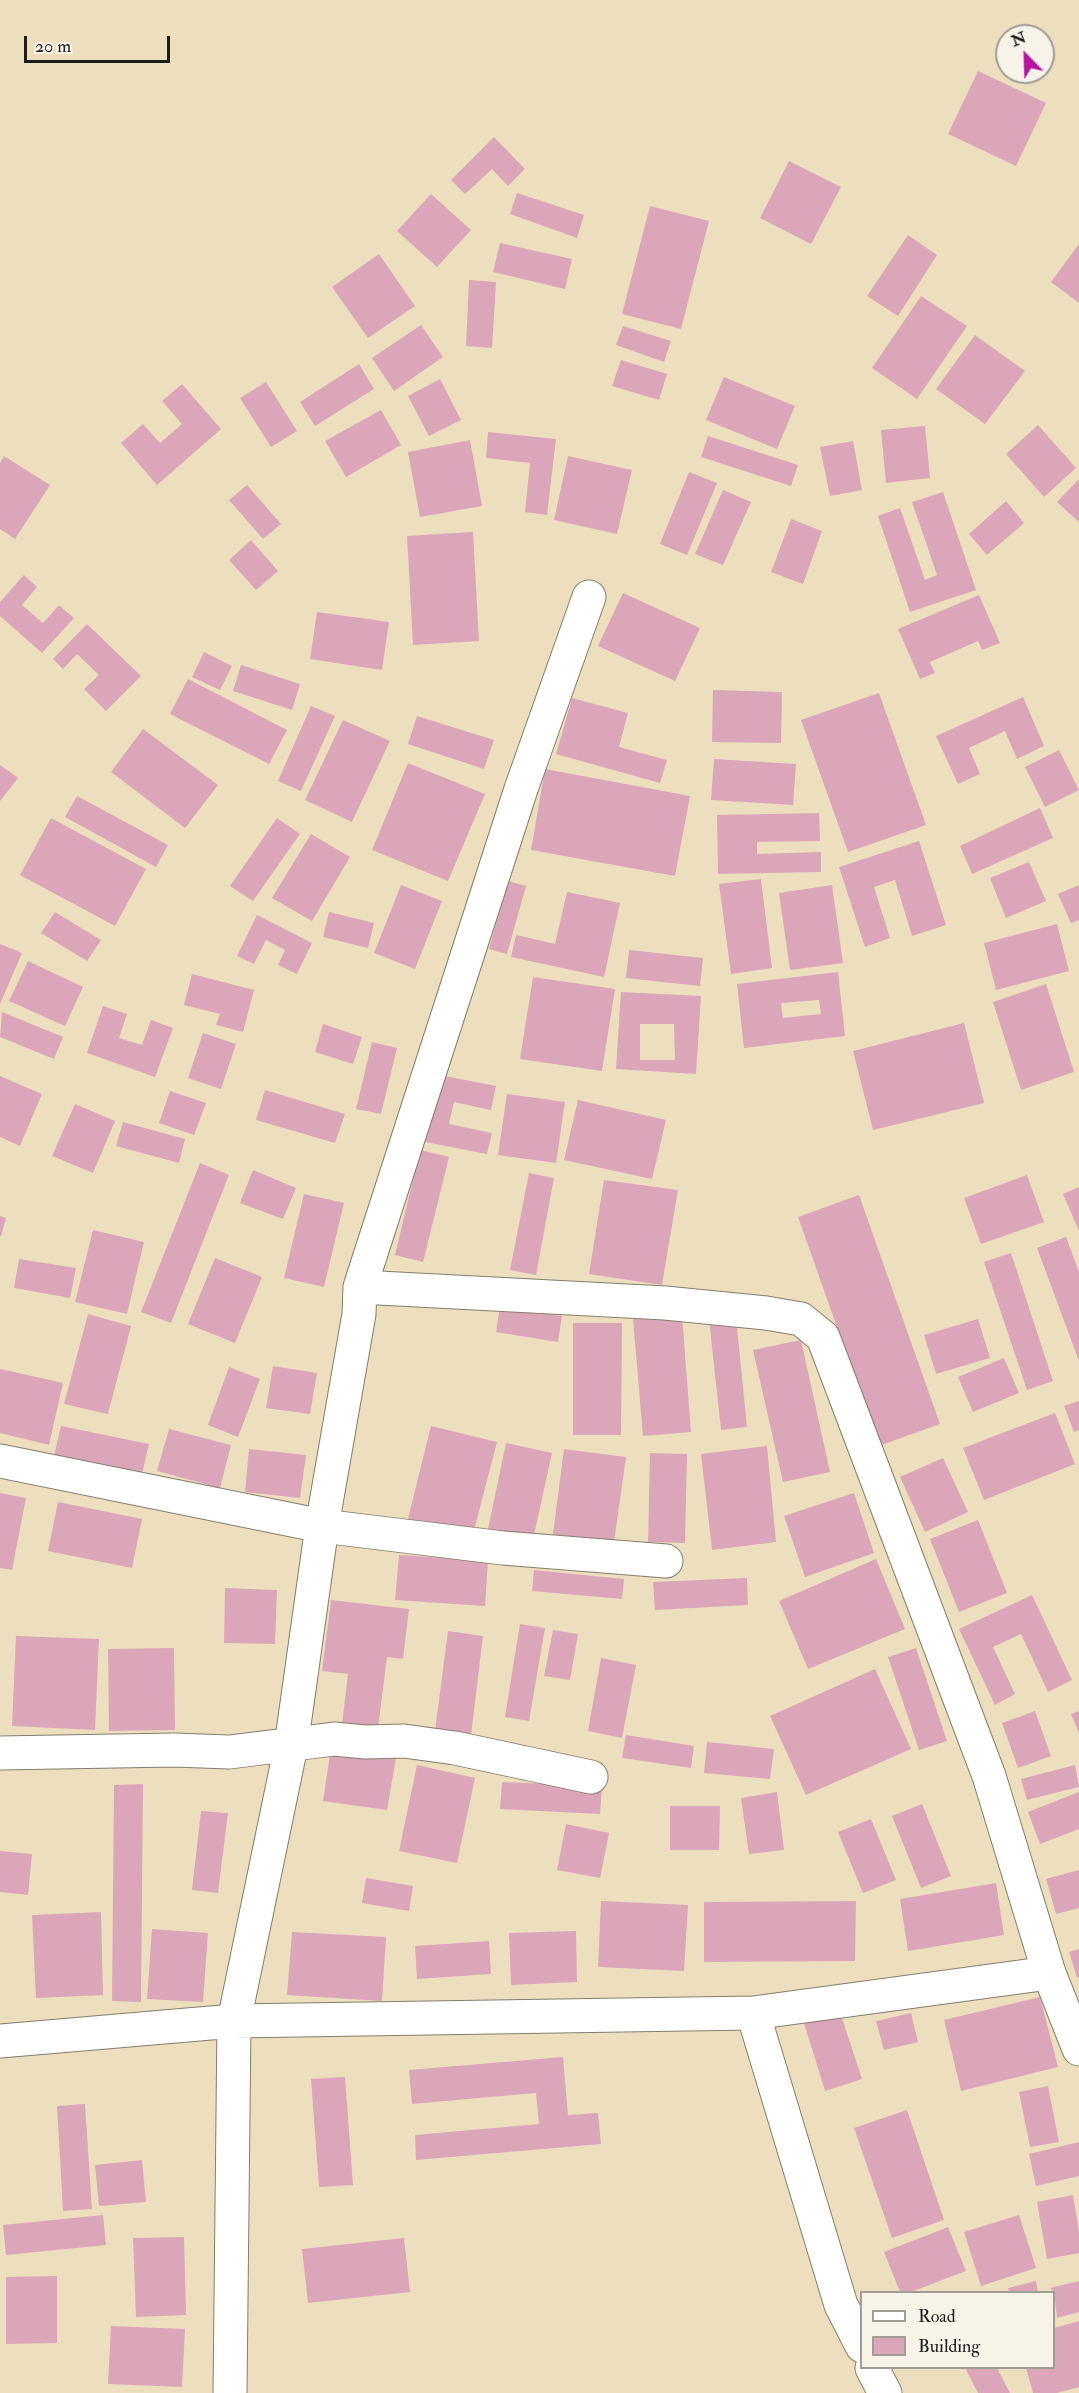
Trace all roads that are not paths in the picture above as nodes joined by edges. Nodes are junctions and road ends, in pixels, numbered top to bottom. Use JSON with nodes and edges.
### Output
{"nodes":[{"id":1,"x":589,"y":597,"type":"dead end"},
{"id":2,"x":360,"y":1287,"type":"junction"},
{"id":3,"x":0,"y":1461,"type":"edge"},
{"id":4,"x":322,"y":1527,"type":"junction"},
{"id":5,"x":666,"y":1562,"type":"dead end"},
{"id":6,"x":291,"y":1746,"type":"junction"},
{"id":7,"x":0,"y":1753,"type":"edge"},
{"id":8,"x":591,"y":1777,"type":"dead end"},
{"id":9,"x":1049,"y":1973,"type":"junction"},
{"id":10,"x":753,"y":2013,"type":"junction"},
{"id":11,"x":234,"y":2020,"type":"junction"},
{"id":12,"x":0,"y":2041,"type":"edge"},
{"id":13,"x":1079,"y":2049,"type":"edge"},
{"id":14,"x":860,"y":2344,"type":"edge"},
{"id":15,"x":873,"y":2369,"type":"edge"},
{"id":16,"x":230,"y":2393,"type":"edge"},
{"id":17,"x":885,"y":2393,"type":"edge"}],
"edges":[{"from":1,"to":2,"type":"street"},
{"from":2,"to":4,"type":"street"},
{"from":2,"to":9,"type":"street"},
{"from":3,"to":4,"type":"street"},
{"from":4,"to":5,"type":"street"},
{"from":4,"to":6,"type":"street"},
{"from":6,"to":7,"type":"street"},
{"from":6,"to":8,"type":"street"},
{"from":6,"to":11,"type":"street"},
{"from":9,"to":10,"type":"street"},
{"from":9,"to":13,"type":"street"},
{"from":10,"to":11,"type":"street"},
{"from":10,"to":14,"type":"street"},
{"from":11,"to":12,"type":"street"},
{"from":11,"to":16,"type":"street"},
{"from":15,"to":17,"type":"street"}]}
